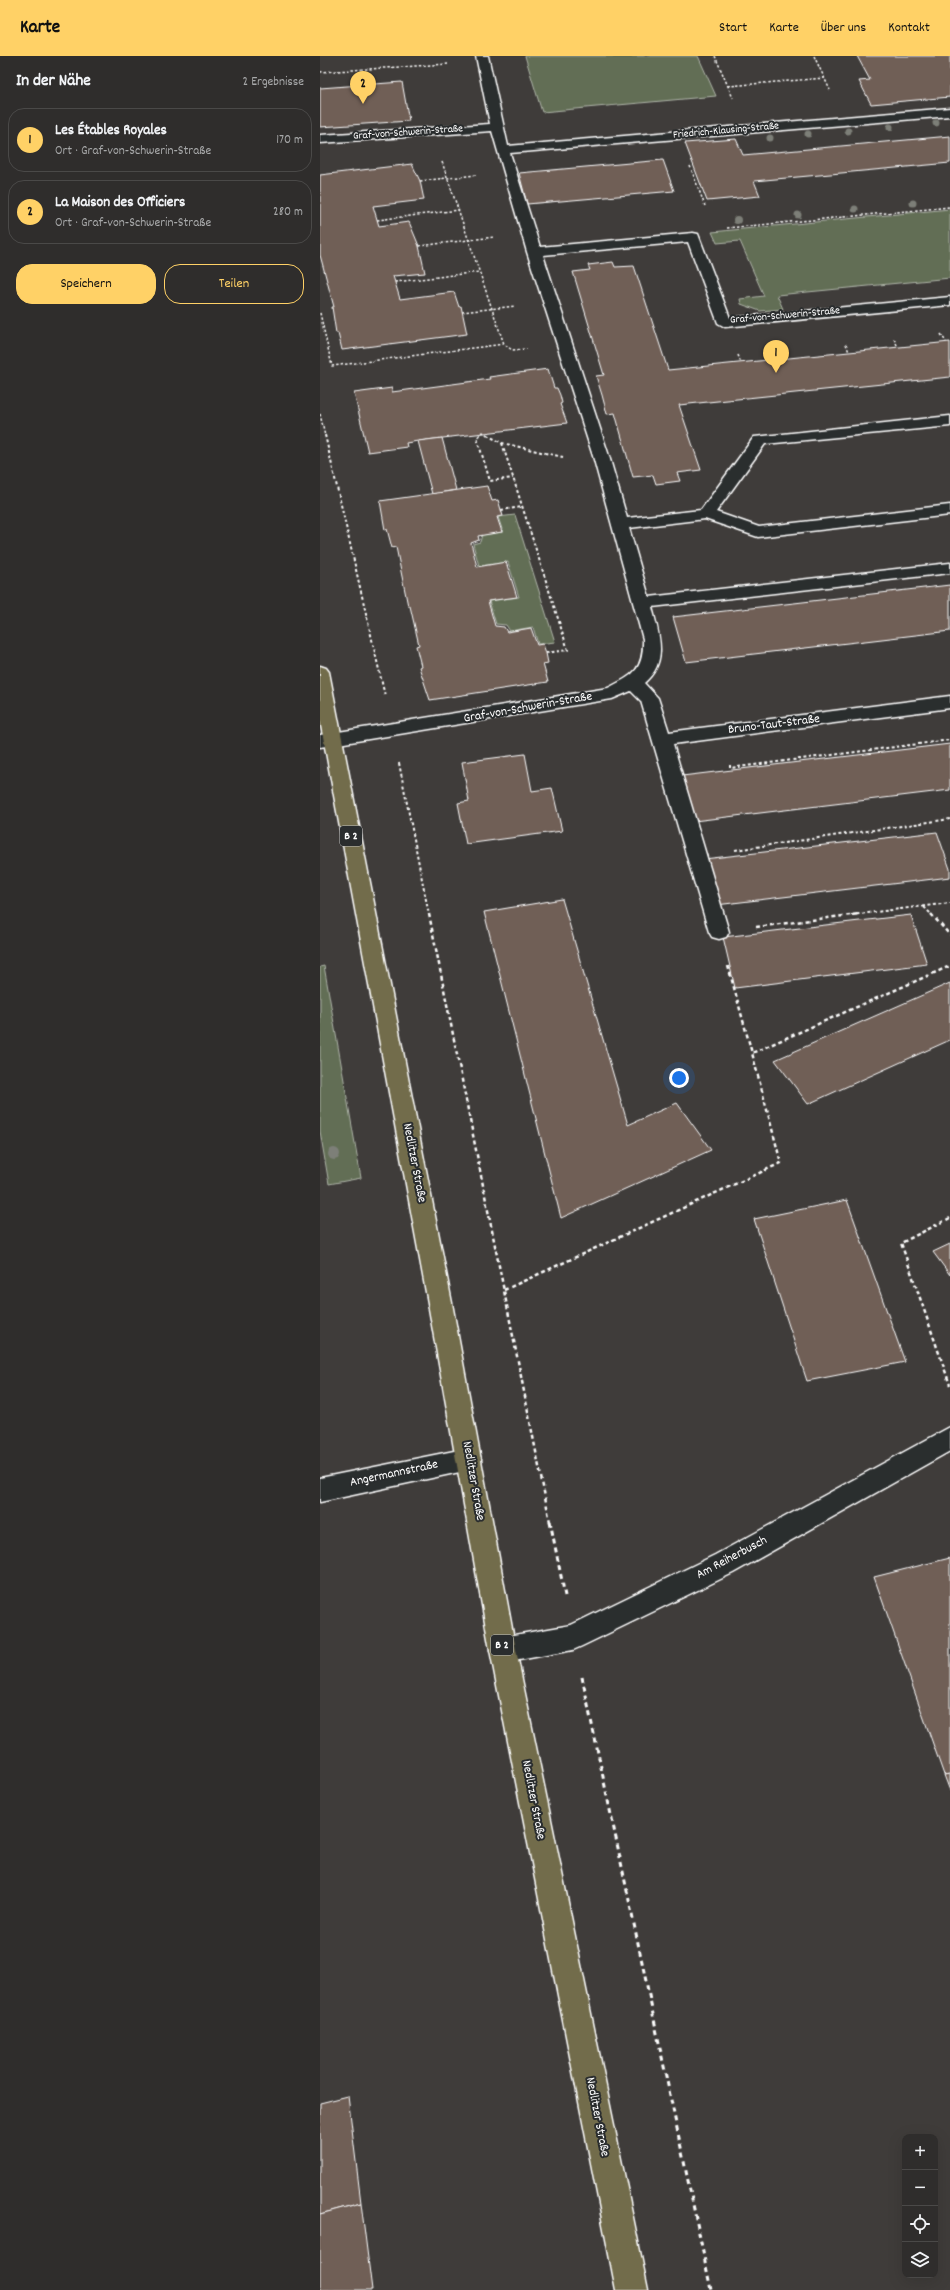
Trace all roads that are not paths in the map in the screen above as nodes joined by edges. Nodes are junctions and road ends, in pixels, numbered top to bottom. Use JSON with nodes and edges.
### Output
{"nodes":[{"id":1,"x":482,"y":59,"type":"edge"},
{"id":2,"x":950,"y":112,"type":"edge"},
{"id":3,"x":496,"y":127,"type":"junction"},
{"id":4,"x":320,"y":139,"type":"edge"},
{"id":5,"x":502,"y":150,"type":"junction"},
{"id":6,"x":534,"y":252,"type":"junction"},
{"id":7,"x":950,"y":301,"type":"edge"},
{"id":8,"x":950,"y":421,"type":"edge"},
{"id":9,"x":950,"y":510,"type":"edge"},
{"id":10,"x":706,"y":514,"type":"junction"},
{"id":11,"x":620,"y":524,"type":"junction"},
{"id":12,"x":950,"y":568,"type":"edge"},
{"id":13,"x":642,"y":603,"type":"junction"},
{"id":14,"x":320,"y":672,"type":"edge"},
{"id":15,"x":633,"y":683,"type":"junction"},
{"id":16,"x":950,"y":702,"type":"edge"},
{"id":17,"x":662,"y":739,"type":"junction"},
{"id":18,"x":326,"y":740,"type":"edge"},
{"id":19,"x":719,"y":932,"type":"road end"},
{"id":20,"x":950,"y":1438,"type":"edge"},
{"id":21,"x":469,"y":1459,"type":"junction"},
{"id":22,"x":320,"y":1490,"type":"edge"},
{"id":23,"x":503,"y":1650,"type":"junction"},
{"id":24,"x":632,"y":2290,"type":"edge"}],
"edges":[{"from":1,"to":3,"type":"street","name":"Graf-von-Schwerin-Straße"},
{"from":2,"to":5,"type":"street","name":"Friedrich-Klausing-Straße"},
{"from":3,"to":4,"type":"street","name":"Graf-von-Schwerin-Straße"},
{"from":3,"to":5,"type":"street","name":"Graf-von-Schwerin-Straße"},
{"from":5,"to":6,"type":"street","name":"Graf-von-Schwerin-Straße"},
{"from":6,"to":7,"type":"street","name":"Graf-von-Schwerin-Straße"},
{"from":6,"to":11,"type":"street","name":"Graf-von-Schwerin-Straße"},
{"from":8,"to":10,"type":"street"},
{"from":9,"to":10,"type":"street"},
{"from":10,"to":11,"type":"street"},
{"from":11,"to":13,"type":"street","name":"Graf-von-Schwerin-Straße"},
{"from":12,"to":13,"type":"street"},
{"from":13,"to":15,"type":"street","name":"Graf-von-Schwerin-Straße"},
{"from":14,"to":18,"type":"main road","name":"Nedlitzer Straße","number":"B 2"},
{"from":15,"to":17,"type":"street"},
{"from":15,"to":18,"type":"street","name":"Graf-von-Schwerin-Straße"},
{"from":16,"to":17,"type":"street","name":"Bruno-Taut-Straße"},
{"from":17,"to":19,"type":"street"},
{"from":18,"to":21,"type":"main road","name":"Nedlitzer Straße","number":"B 2"},
{"from":20,"to":23,"type":"street","name":"Am Reiherbusch"},
{"from":21,"to":22,"type":"street","name":"Angermannstraße"},
{"from":21,"to":23,"type":"main road","name":"Nedlitzer Straße","number":"B 2"},
{"from":23,"to":24,"type":"main road","name":"Nedlitzer Straße","number":"B 2"}]}
